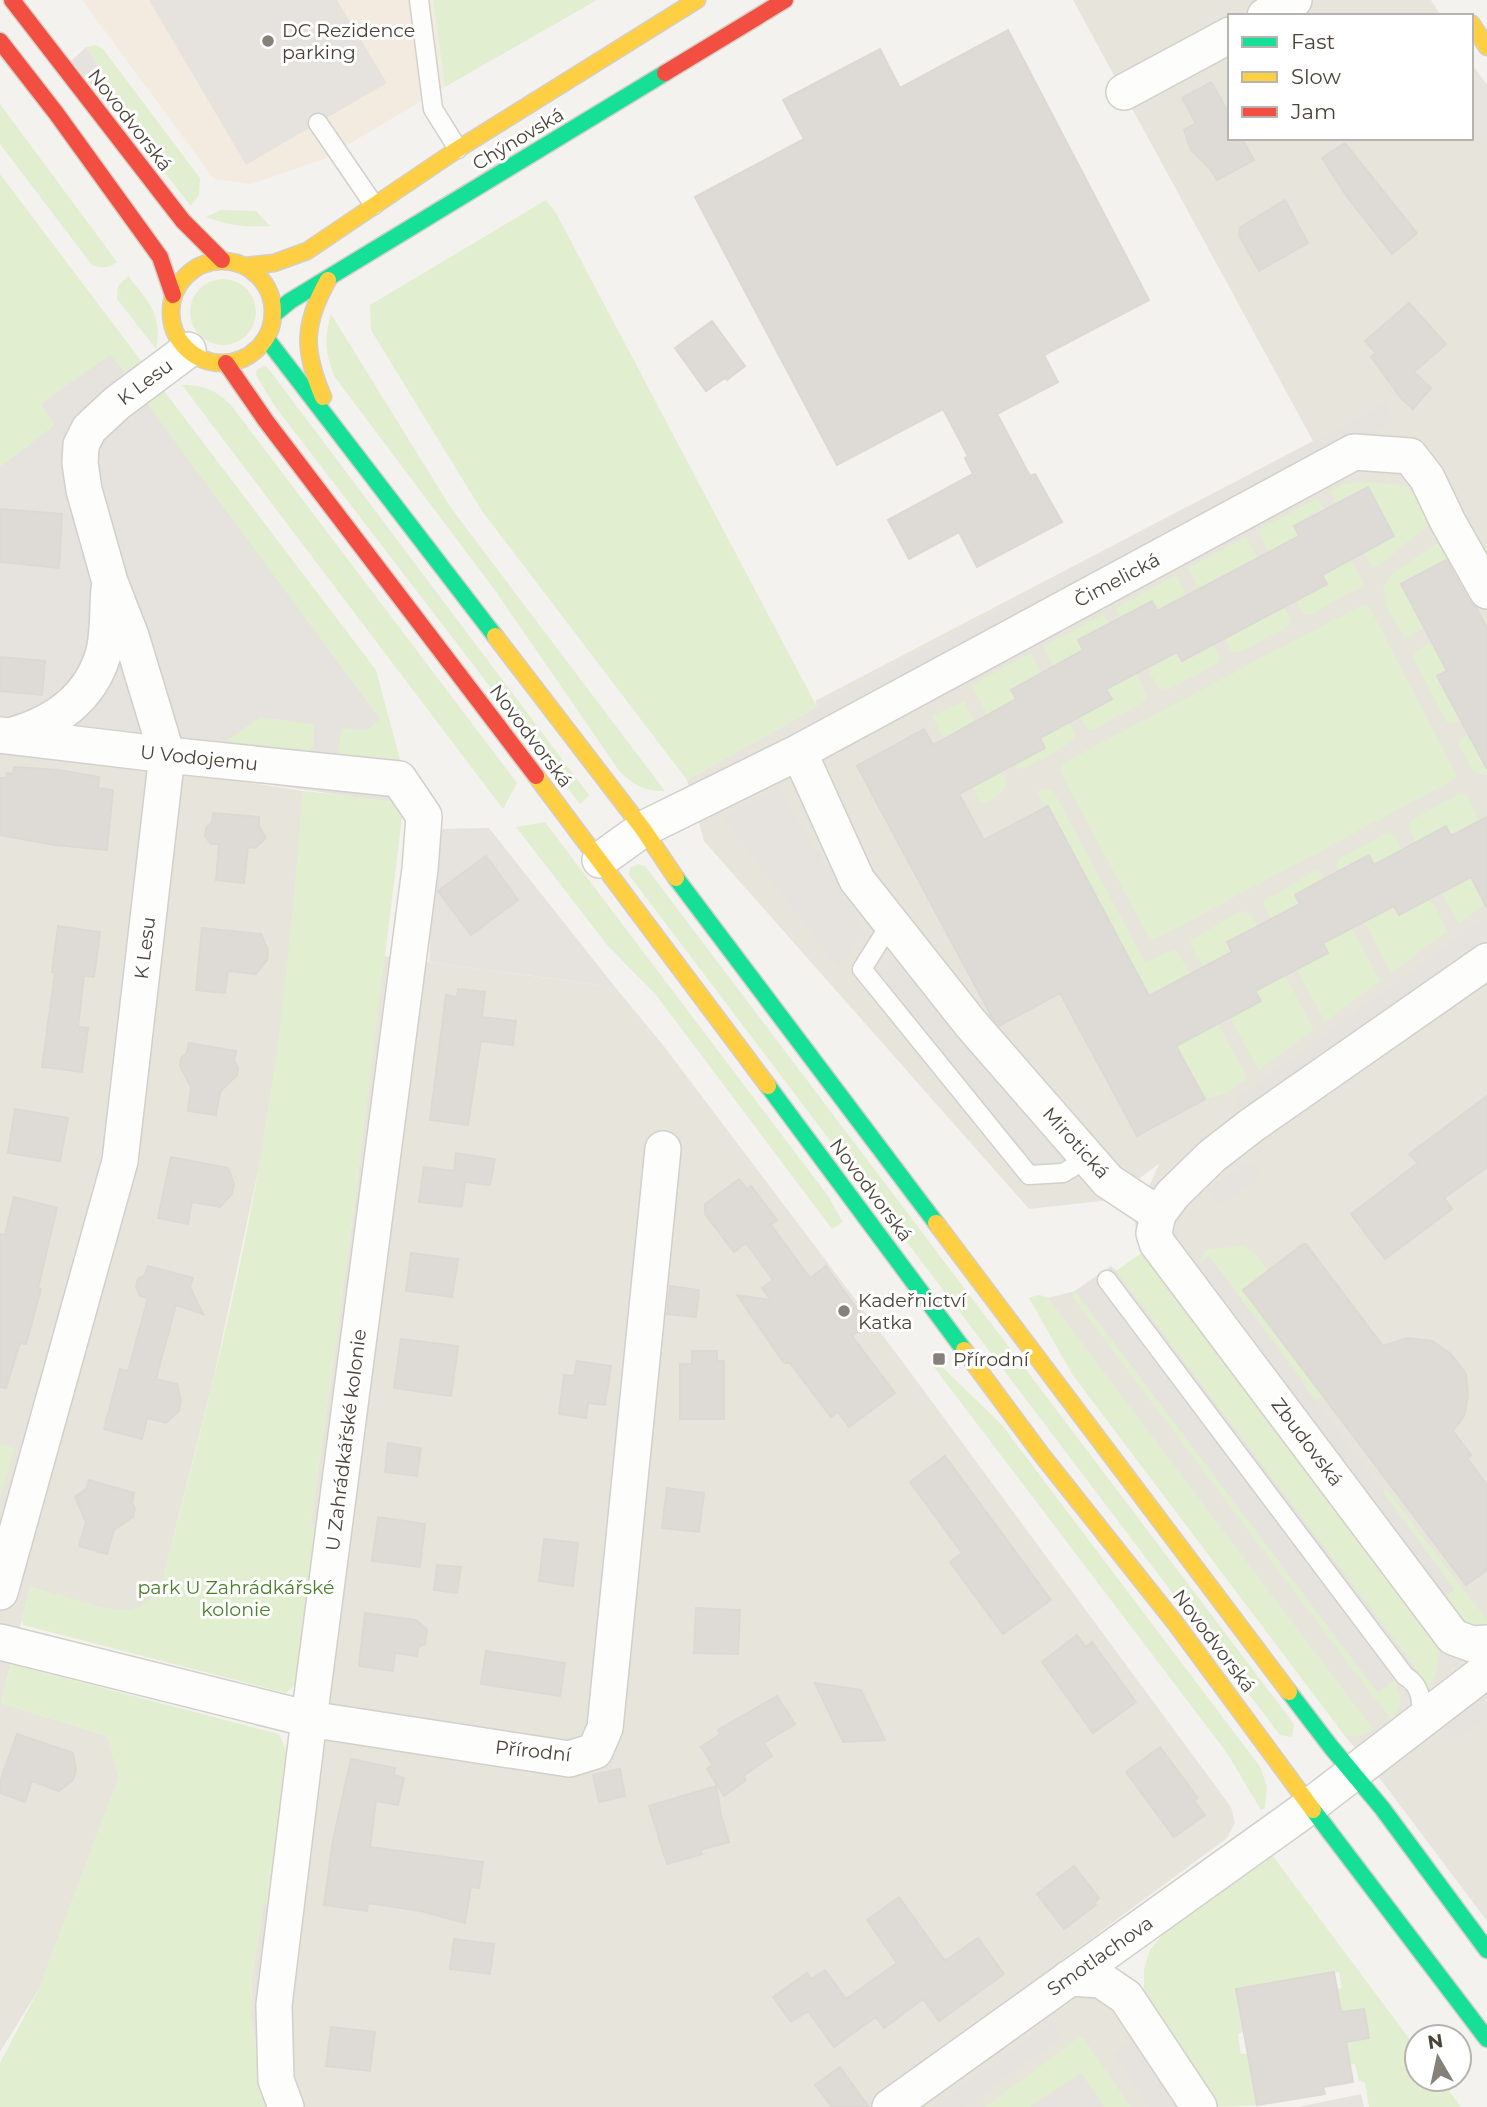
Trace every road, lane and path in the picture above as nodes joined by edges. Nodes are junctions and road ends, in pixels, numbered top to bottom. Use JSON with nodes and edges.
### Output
{"nodes":[{"id":1,"x":12,"y":0,"type":"edge"},
{"id":2,"x":419,"y":0,"type":"edge"},
{"id":3,"x":785,"y":0,"type":"edge"},
{"id":4,"x":1294,"y":0,"type":"edge"},
{"id":5,"x":709,"y":5,"type":"edge"},
{"id":6,"x":1269,"y":14,"type":"edge"},
{"id":7,"x":1473,"y":26,"type":"edge"},
{"id":8,"x":730,"y":34,"type":"junction"},
{"id":9,"x":1228,"y":35,"type":"edge"},
{"id":10,"x":0,"y":41,"type":"edge"},
{"id":11,"x":1487,"y":47,"type":"edge"},
{"id":12,"x":1124,"y":92,"type":"dead end"},
{"id":13,"x":318,"y":123,"type":"dead end"},
{"id":14,"x":458,"y":149,"type":"junction"},
{"id":15,"x":374,"y":205,"type":"junction"},
{"id":16,"x":222,"y":260,"type":"junction"},
{"id":17,"x":246,"y":266,"type":"junction"},
{"id":18,"x":328,"y":280,"type":"junction"},
{"id":19,"x":173,"y":295,"type":"junction"},
{"id":20,"x":273,"y":315,"type":"junction"},
{"id":21,"x":266,"y":338,"type":"junction"},
{"id":22,"x":188,"y":350,"type":"junction"},
{"id":23,"x":226,"y":363,"type":"junction"},
{"id":24,"x":341,"y":434,"type":"junction"},
{"id":25,"x":110,"y":582,"type":"junction"},
{"id":26,"x":1487,"y":591,"type":"edge"},
{"id":27,"x":6,"y":735,"type":"edge"},
{"id":28,"x":799,"y":752,"type":"junction"},
{"id":29,"x":167,"y":755,"type":"junction"},
{"id":30,"x":399,"y":779,"type":"joint"},
{"id":31,"x":643,"y":830,"type":"junction"},
{"id":32,"x":600,"y":860,"type":"junction"},
{"id":33,"x":891,"y":923,"type":"junction"},
{"id":34,"x":1487,"y":961,"type":"edge"},
{"id":35,"x":663,"y":1149,"type":"dead end"},
{"id":36,"x":1088,"y":1158,"type":"junction"},
{"id":37,"x":1158,"y":1214,"type":"junction"},
{"id":38,"x":1107,"y":1280,"type":"dead end"},
{"id":39,"x":0,"y":1592,"type":"edge"},
{"id":40,"x":0,"y":1642,"type":"edge"},
{"id":41,"x":1487,"y":1643,"type":"edge"},
{"id":42,"x":1487,"y":1670,"type":"edge"},
{"id":43,"x":309,"y":1719,"type":"junction"},
{"id":44,"x":1421,"y":1722,"type":"junction"},
{"id":45,"x":1353,"y":1771,"type":"junction"},
{"id":46,"x":1310,"y":1806,"type":"junction"},
{"id":47,"x":1155,"y":1917,"type":"junction"},
{"id":48,"x":1487,"y":1950,"type":"edge"},
{"id":49,"x":1069,"y":1978,"type":"junction"},
{"id":50,"x":1126,"y":1997,"type":"junction"},
{"id":51,"x":1487,"y":2039,"type":"edge"},
{"id":52,"x":286,"y":2107,"type":"edge"},
{"id":53,"x":890,"y":2107,"type":"edge"},
{"id":54,"x":1199,"y":2107,"type":"edge"}],
"edges":[{"from":1,"to":16,"type":"main road","name":"Novodvorská"},
{"from":2,"to":14,"type":"lane"},
{"from":3,"to":8,"type":"main road","name":"Chýnovská"},
{"from":4,"to":6,"type":"street"},
{"from":5,"to":8,"type":"lane"},
{"from":5,"to":14,"type":"main road","name":"Chýnovská"},
{"from":7,"to":11,"type":"main road"},
{"from":8,"to":18,"type":"main road","name":"Chýnovská"},
{"from":9,"to":12,"type":"street"},
{"from":10,"to":19,"type":"main road"},
{"from":13,"to":15,"type":"lane"},
{"from":14,"to":15,"type":"main road","name":"Chýnovská"},
{"from":15,"to":17,"type":"main road","name":"Chýnovská"},
{"from":16,"to":17,"type":"main road"},
{"from":16,"to":19,"type":"main road"},
{"from":17,"to":20,"type":"main road"},
{"from":18,"to":20,"type":"main road","name":"Chýnovská"},
{"from":18,"to":24,"type":"main road"},
{"from":19,"to":22,"type":"main road"},
{"from":20,"to":21,"type":"main road"},
{"from":21,"to":23,"type":"main road"},
{"from":21,"to":24,"type":"main road","name":"Novodvorská"},
{"from":22,"to":23,"type":"main road"},
{"from":22,"to":25,"type":"street","name":"K Lesu"},
{"from":23,"to":32,"type":"main road","name":"Novodvorská"},
{"from":24,"to":31,"type":"main road","name":"Novodvorská"},
{"from":25,"to":27,"type":"street"},
{"from":25,"to":29,"type":"street","name":"K Lesu"},
{"from":26,"to":28,"type":"street","name":"Čimelická"},
{"from":27,"to":29,"type":"street","name":"U Vodojemu"},
{"from":28,"to":31,"type":"street","name":"Čimelická"},
{"from":28,"to":33,"type":"street","name":"Mirotická"},
{"from":29,"to":30,"type":"street","name":"U Vodojemu"},
{"from":29,"to":39,"type":"street","name":"K Lesu"},
{"from":30,"to":43,"type":"street","name":"U Zahrádkářské kolonie"},
{"from":31,"to":32,"type":"street"},
{"from":31,"to":45,"type":"main road","name":"Novodvorská"},
{"from":32,"to":46,"type":"main road","name":"Novodvorská"},
{"from":33,"to":36,"type":"street","name":"Mirotická"},
{"from":33,"to":36,"type":"lane"},
{"from":34,"to":37,"type":"street"},
{"from":35,"to":43,"type":"street","name":"Přírodní"},
{"from":36,"to":37,"type":"street","name":"Mirotická"},
{"from":37,"to":41,"type":"street","name":"Zbudovská"},
{"from":38,"to":44,"type":"lane"},
{"from":40,"to":43,"type":"street","name":"Přírodní"},
{"from":42,"to":44,"type":"street"},
{"from":43,"to":52,"type":"street","name":"U Zahrádkářské kolonie"},
{"from":44,"to":45,"type":"street"},
{"from":45,"to":46,"type":"street"},
{"from":45,"to":48,"type":"main road","name":"Novodvorská"},
{"from":46,"to":47,"type":"street","name":"Smotlachova"},
{"from":46,"to":51,"type":"main road","name":"Novodvorská"},
{"from":47,"to":49,"type":"street","name":"Smotlachova"},
{"from":47,"to":50,"type":"street"},
{"from":49,"to":50,"type":"street"},
{"from":49,"to":53,"type":"street","name":"Smotlachova"},
{"from":50,"to":54,"type":"street"}]}
